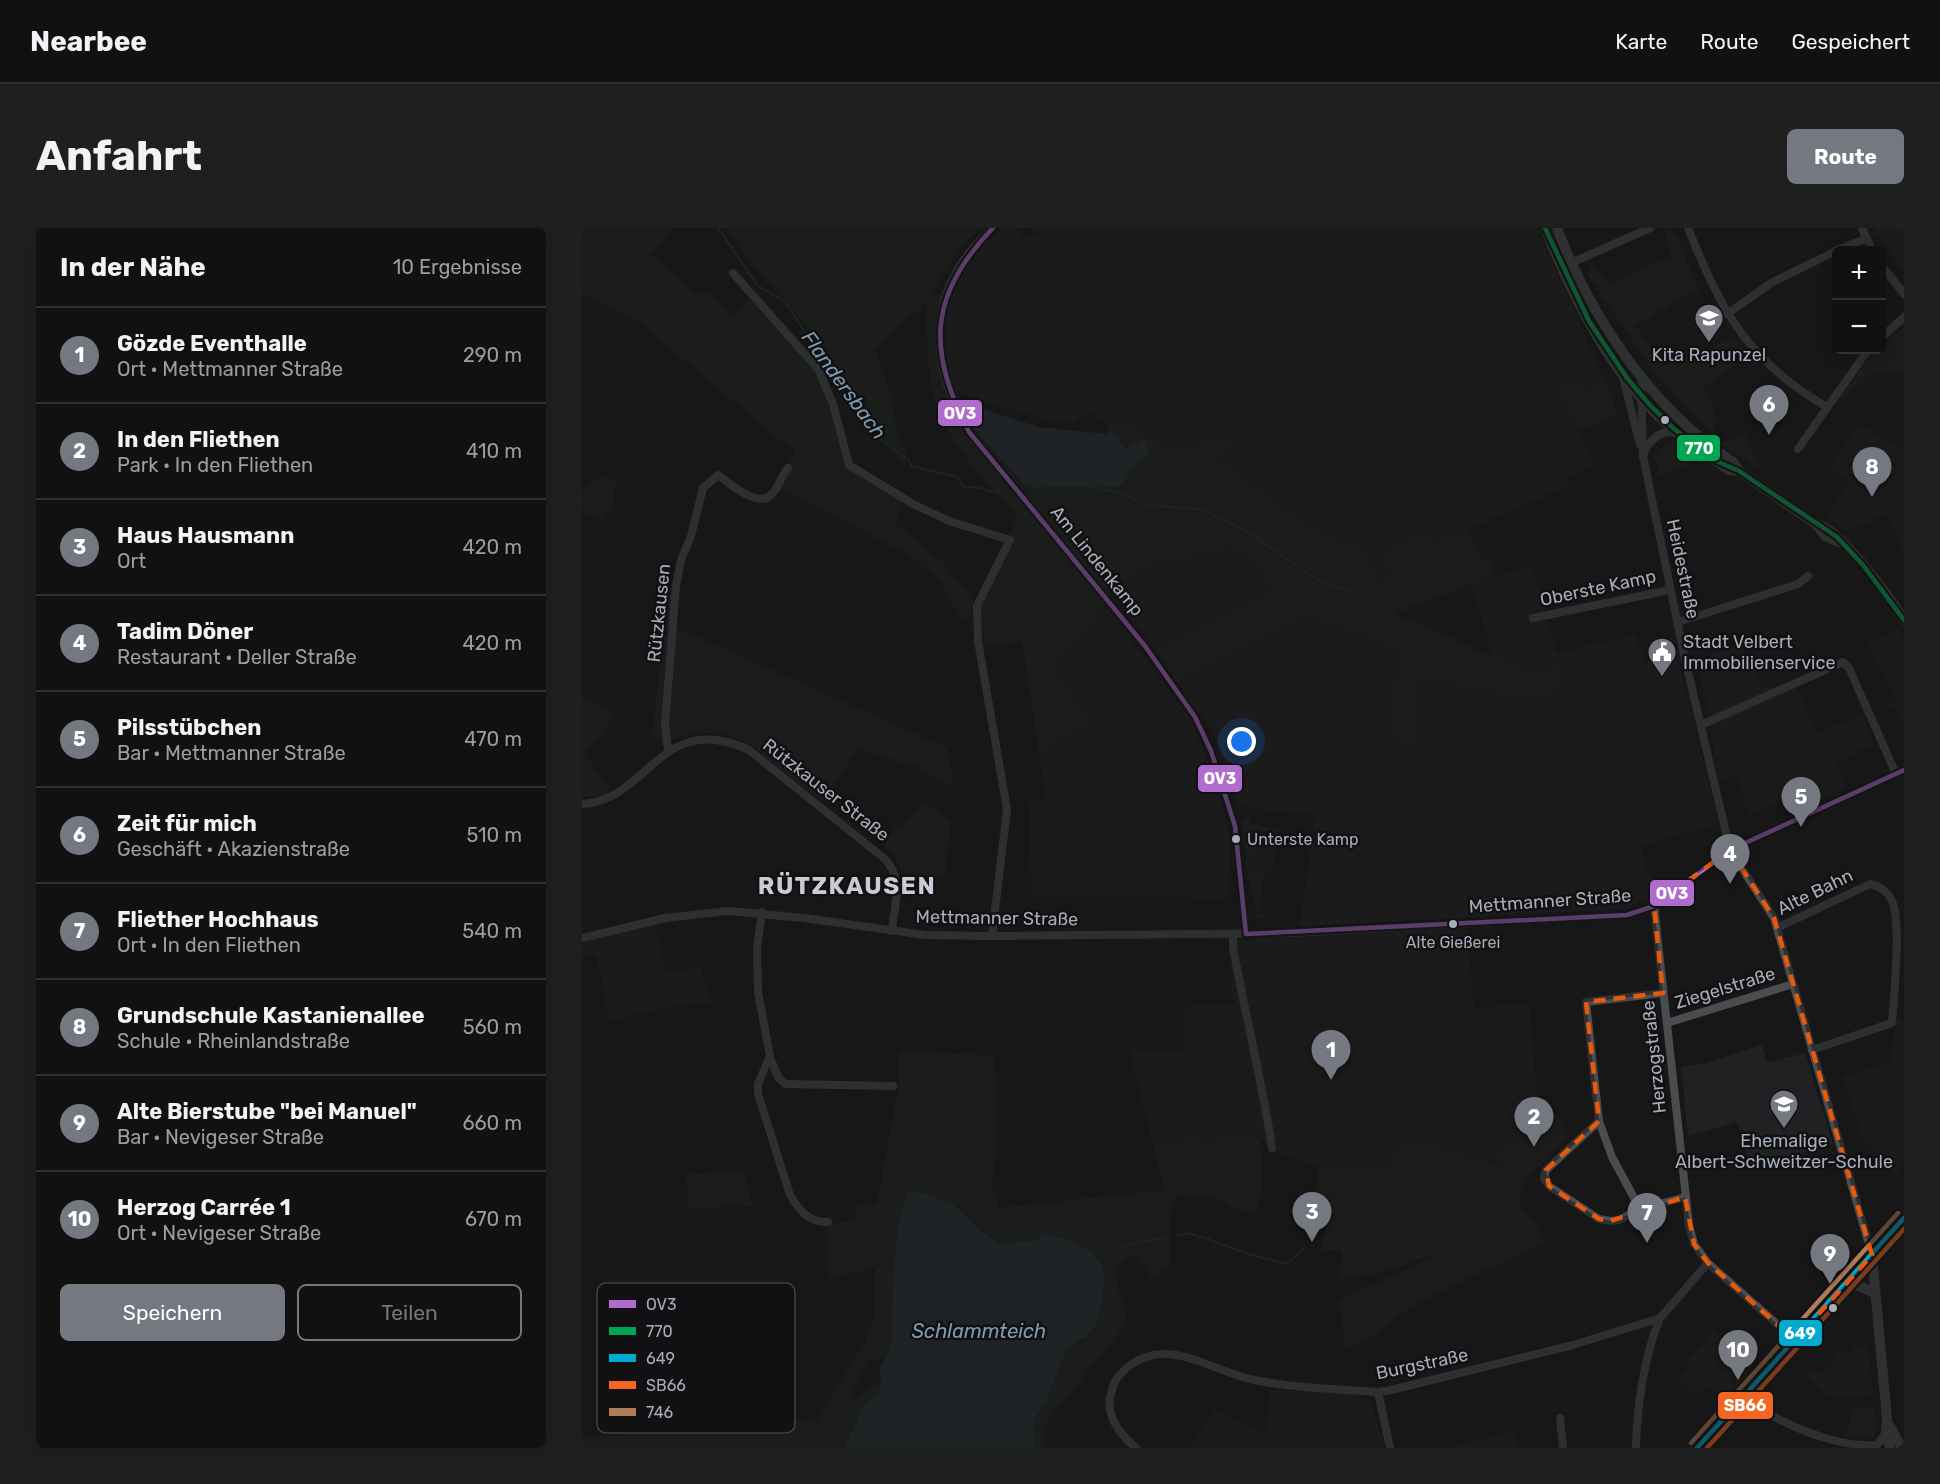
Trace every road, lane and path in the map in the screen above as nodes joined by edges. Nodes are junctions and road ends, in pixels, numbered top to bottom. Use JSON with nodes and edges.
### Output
{"nodes":[{"id":1,"x":993,"y":228,"type":"edge"},
{"id":2,"x":1545,"y":228,"type":"edge"},
{"id":3,"x":1557,"y":228,"type":"edge"},
{"id":4,"x":1650,"y":228,"type":"edge"},
{"id":5,"x":1688,"y":228,"type":"edge"},
{"id":6,"x":1862,"y":228,"type":"edge"},
{"id":7,"x":1865,"y":239,"type":"junction"},
{"id":8,"x":1849,"y":246,"type":"edge"},
{"id":9,"x":1869,"y":246,"type":"edge"},
{"id":10,"x":1832,"y":254,"type":"edge"},
{"id":11,"x":1572,"y":263,"type":"junction"},
{"id":12,"x":1886,"y":272,"type":"edge"},
{"id":13,"x":733,"y":273,"type":"dead end"},
{"id":14,"x":1904,"y":294,"type":"edge"},
{"id":15,"x":1727,"y":314,"type":"junction"},
{"id":16,"x":1904,"y":317,"type":"edge"},
{"id":17,"x":1886,"y":333,"type":"edge"},
{"id":18,"x":1865,"y":354,"type":"edge"},
{"id":19,"x":1621,"y":371,"type":"junction"},
{"id":20,"x":1641,"y":375,"type":"junction"},
{"id":21,"x":1642,"y":398,"type":"junction"},
{"id":22,"x":1827,"y":407,"type":"junction"},
{"id":23,"x":1677,"y":433,"type":"junction"},
{"id":24,"x":1798,"y":449,"type":"dead end"},
{"id":25,"x":1643,"y":456,"type":"junction"},
{"id":26,"x":788,"y":468,"type":"dead end"},
{"id":27,"x":1739,"y":471,"type":"junction"},
{"id":28,"x":1808,"y":576,"type":"dead end"},
{"id":29,"x":1670,"y":590,"type":"junction"},
{"id":30,"x":1533,"y":618,"type":"dead end"},
{"id":31,"x":1904,"y":620,"type":"edge"},
{"id":32,"x":1678,"y":622,"type":"junction"},
{"id":33,"x":1701,"y":725,"type":"junction"},
{"id":34,"x":668,"y":750,"type":"junction"},
{"id":35,"x":1900,"y":772,"type":"edge"},
{"id":36,"x":582,"y":804,"type":"edge"},
{"id":37,"x":1730,"y":850,"type":"junction"},
{"id":38,"x":1654,"y":906,"type":"junction"},
{"id":39,"x":762,"y":912,"type":"junction"},
{"id":40,"x":1777,"y":928,"type":"junction"},
{"id":41,"x":892,"y":931,"type":"junction"},
{"id":42,"x":1246,"y":934,"type":"junction"},
{"id":43,"x":1233,"y":935,"type":"junction"},
{"id":44,"x":992,"y":936,"type":"junction"},
{"id":45,"x":582,"y":938,"type":"edge"},
{"id":46,"x":1900,"y":940,"type":"edge"},
{"id":47,"x":1793,"y":984,"type":"junction"},
{"id":48,"x":1663,"y":993,"type":"junction"},
{"id":49,"x":1667,"y":1023,"type":"junction"},
{"id":50,"x":1812,"y":1050,"type":"junction"},
{"id":51,"x":772,"y":1062,"type":"dead end"},
{"id":52,"x":893,"y":1086,"type":"dead end"},
{"id":53,"x":1599,"y":1121,"type":"junction"},
{"id":54,"x":1272,"y":1148,"type":"dead end"},
{"id":55,"x":1686,"y":1197,"type":"junction"},
{"id":56,"x":1640,"y":1209,"type":"junction"},
{"id":57,"x":1904,"y":1218,"type":"edge"},
{"id":58,"x":828,"y":1222,"type":"dead end"},
{"id":59,"x":1872,"y":1255,"type":"junction"},
{"id":60,"x":1708,"y":1263,"type":"junction"},
{"id":61,"x":1846,"y":1284,"type":"junction"},
{"id":62,"x":1874,"y":1293,"type":"junction"},
{"id":63,"x":1660,"y":1318,"type":"junction"},
{"id":64,"x":1795,"y":1340,"type":"junction"},
{"id":65,"x":1378,"y":1392,"type":"junction"},
{"id":66,"x":1744,"y":1396,"type":"junction"},
{"id":67,"x":1560,"y":1418,"type":"dead end"},
{"id":68,"x":1887,"y":1419,"type":"junction"},
{"id":69,"x":1886,"y":1433,"type":"junction"},
{"id":70,"x":1136,"y":1448,"type":"edge"},
{"id":71,"x":1390,"y":1448,"type":"edge"},
{"id":72,"x":1563,"y":1448,"type":"edge"},
{"id":73,"x":1636,"y":1448,"type":"edge"},
{"id":74,"x":1697,"y":1448,"type":"edge"},
{"id":75,"x":1890,"y":1448,"type":"edge"},
{"id":76,"x":1902,"y":1448,"type":"edge"}],
"edges":[{"from":1,"to":42,"type":"street","name":"Am Lindenkamp"},
{"from":2,"to":19,"type":"main road"},
{"from":3,"to":11,"type":"main road"},
{"from":4,"to":11,"type":"street"},
{"from":5,"to":15,"type":"street"},
{"from":6,"to":7,"type":"street"},
{"from":7,"to":8,"type":"street"},
{"from":7,"to":9,"type":"street"},
{"from":10,"to":15,"type":"street"},
{"from":11,"to":20,"type":"main road"},
{"from":12,"to":14,"type":"street"},
{"from":13,"to":44,"type":"street"},
{"from":15,"to":22,"type":"street"},
{"from":16,"to":17,"type":"street"},
{"from":18,"to":22,"type":"street"},
{"from":19,"to":21,"type":"main road"},
{"from":19,"to":25,"type":"street"},
{"from":20,"to":21,"type":"street","name":"Heidestraße"},
{"from":20,"to":27,"type":"main road"},
{"from":21,"to":23,"type":"main road"},
{"from":21,"to":25,"type":"street","name":"Heidestraße"},
{"from":22,"to":24,"type":"street"},
{"from":23,"to":25,"type":"street"},
{"from":23,"to":27,"type":"main road"},
{"from":25,"to":29,"type":"street","name":"Heidestraße"},
{"from":26,"to":34,"type":"street","name":"Rützkausen"},
{"from":27,"to":31,"type":"main road"},
{"from":28,"to":32,"type":"street"},
{"from":29,"to":30,"type":"street","name":"Oberste Kamp"},
{"from":29,"to":32,"type":"street","name":"Heidestraße"},
{"from":32,"to":33,"type":"street","name":"Heidestraße"},
{"from":33,"to":35,"type":"street"},
{"from":33,"to":37,"type":"street","name":"Heidestraße"},
{"from":34,"to":36,"type":"street","name":"Rützkauser Straße"},
{"from":34,"to":41,"type":"street","name":"Rützkauser Straße"},
{"from":35,"to":37,"type":"street","name":"Mettmanner Straße"},
{"from":37,"to":38,"type":"street","name":"Mettmanner Straße"},
{"from":37,"to":40,"type":"street","name":"Heidestraße"},
{"from":38,"to":42,"type":"street","name":"Mettmanner Straße"},
{"from":38,"to":48,"type":"street","name":"Herzogstraße"},
{"from":39,"to":41,"type":"street","name":"Mettmanner Straße"},
{"from":39,"to":45,"type":"street","name":"Mettmanner Straße"},
{"from":39,"to":58,"type":"street"},
{"from":40,"to":46,"type":"street","name":"Alte Bahn"},
{"from":40,"to":47,"type":"street","name":"Heidestraße"},
{"from":41,"to":44,"type":"street","name":"Mettmanner Straße"},
{"from":42,"to":43,"type":"street","name":"Mettmanner Straße"},
{"from":43,"to":44,"type":"street","name":"Mettmanner Straße"},
{"from":43,"to":54,"type":"street"},
{"from":46,"to":50,"type":"street","name":"Alte Bahn"},
{"from":47,"to":49,"type":"street","name":"Ziegelstraße"},
{"from":47,"to":50,"type":"street","name":"Heidestraße"},
{"from":48,"to":49,"type":"street","name":"Herzogstraße"},
{"from":48,"to":53,"type":"street"},
{"from":49,"to":55,"type":"street","name":"Herzogstraße"},
{"from":50,"to":59,"type":"street","name":"Heidestraße"},
{"from":51,"to":52,"type":"street"},
{"from":53,"to":56,"type":"street"},
{"from":53,"to":56,"type":"street"},
{"from":55,"to":56,"type":"street"},
{"from":55,"to":60,"type":"street","name":"Herzogstraße"},
{"from":57,"to":59,"type":"main road"},
{"from":59,"to":61,"type":"main road"},
{"from":59,"to":62,"type":"main road"},
{"from":60,"to":63,"type":"street"},
{"from":60,"to":64,"type":"street","name":"Herzogstraße"},
{"from":61,"to":62,"type":"main road"},
{"from":61,"to":64,"type":"main road"},
{"from":62,"to":68,"type":"main road"},
{"from":63,"to":65,"type":"street","name":"Burgstraße"},
{"from":63,"to":73,"type":"street"},
{"from":64,"to":66,"type":"main road"},
{"from":65,"to":70,"type":"street","name":"Burgstraße"},
{"from":65,"to":71,"type":"street"},
{"from":66,"to":69,"type":"street"},
{"from":66,"to":74,"type":"main road"},
{"from":67,"to":72,"type":"street"},
{"from":68,"to":69,"type":"main road"},
{"from":68,"to":76,"type":"main road"},
{"from":69,"to":75,"type":"main road"}]}
